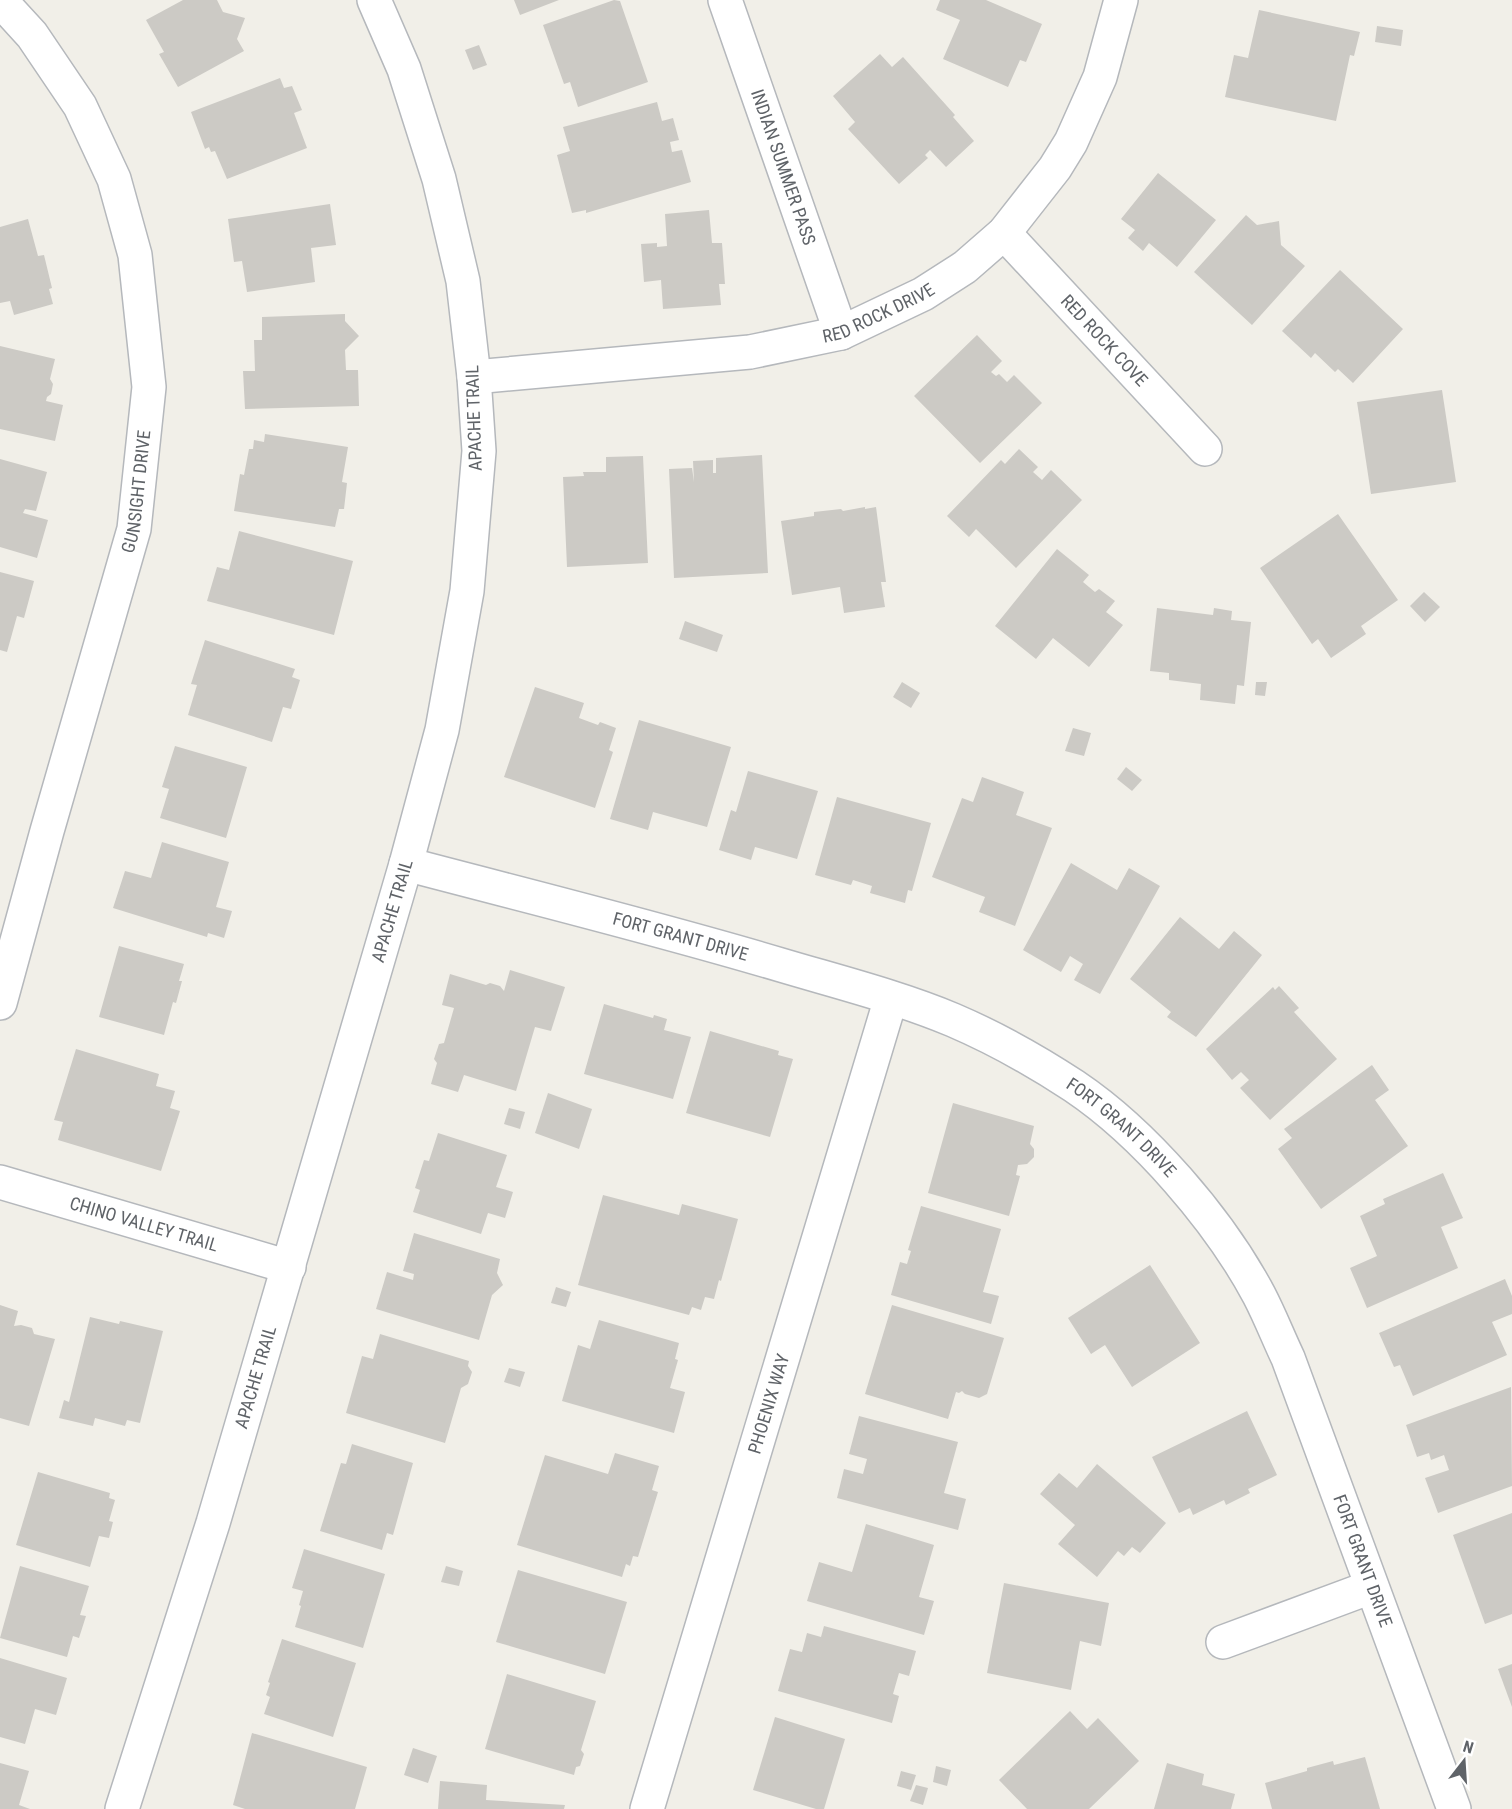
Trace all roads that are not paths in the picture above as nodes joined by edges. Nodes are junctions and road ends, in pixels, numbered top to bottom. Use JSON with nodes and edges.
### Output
{"nodes":[{"id":1,"x":0,"y":0,"type":"edge"},
{"id":2,"x":374,"y":0,"type":"edge"},
{"id":3,"x":725,"y":0,"type":"edge"},
{"id":4,"x":1121,"y":0,"type":"edge"},
{"id":5,"x":1004,"y":232,"type":"junction"},
{"id":6,"x":842,"y":333,"type":"junction"},
{"id":7,"x":474,"y":377,"type":"junction"},
{"id":8,"x":1205,"y":449,"type":"dead end"},
{"id":9,"x":406,"y":864,"type":"junction"},
{"id":10,"x":891,"y":998,"type":"junction"},
{"id":11,"x":0,"y":1003,"type":"edge"},
{"id":12,"x":0,"y":1182,"type":"edge"},
{"id":13,"x":289,"y":1267,"type":"junction"},
{"id":14,"x":1371,"y":1587,"type":"junction"},
{"id":15,"x":1223,"y":1642,"type":"dead end"},
{"id":16,"x":122,"y":1809,"type":"edge"},
{"id":17,"x":647,"y":1809,"type":"edge"},
{"id":18,"x":1454,"y":1809,"type":"edge"}],
"edges":[{"from":1,"to":11,"type":"street","name":"GUNSIGHT DRIVE"},
{"from":2,"to":7,"type":"street","name":"APACHE TRAIL"},
{"from":3,"to":6,"type":"street","name":"INDIAN SUMMER PASS"},
{"from":4,"to":5,"type":"street","name":"RED ROCK DRIVE"},
{"from":5,"to":6,"type":"street","name":"RED ROCK DRIVE"},
{"from":5,"to":8,"type":"street","name":"RED ROCK COVE"},
{"from":6,"to":7,"type":"street","name":"RED ROCK DRIVE"},
{"from":7,"to":9,"type":"street","name":"APACHE TRAIL"},
{"from":9,"to":10,"type":"street","name":"FORT GRANT DRIVE"},
{"from":9,"to":13,"type":"street","name":"APACHE TRAIL"},
{"from":10,"to":14,"type":"street","name":"FORT GRANT DRIVE"},
{"from":10,"to":17,"type":"street","name":"PHOENIX WAY"},
{"from":12,"to":13,"type":"street","name":"CHINO VALLEY TRAIL"},
{"from":13,"to":16,"type":"street","name":"APACHE TRAIL"},
{"from":14,"to":15,"type":"street"},
{"from":14,"to":18,"type":"street","name":"FORT GRANT DRIVE"}]}
